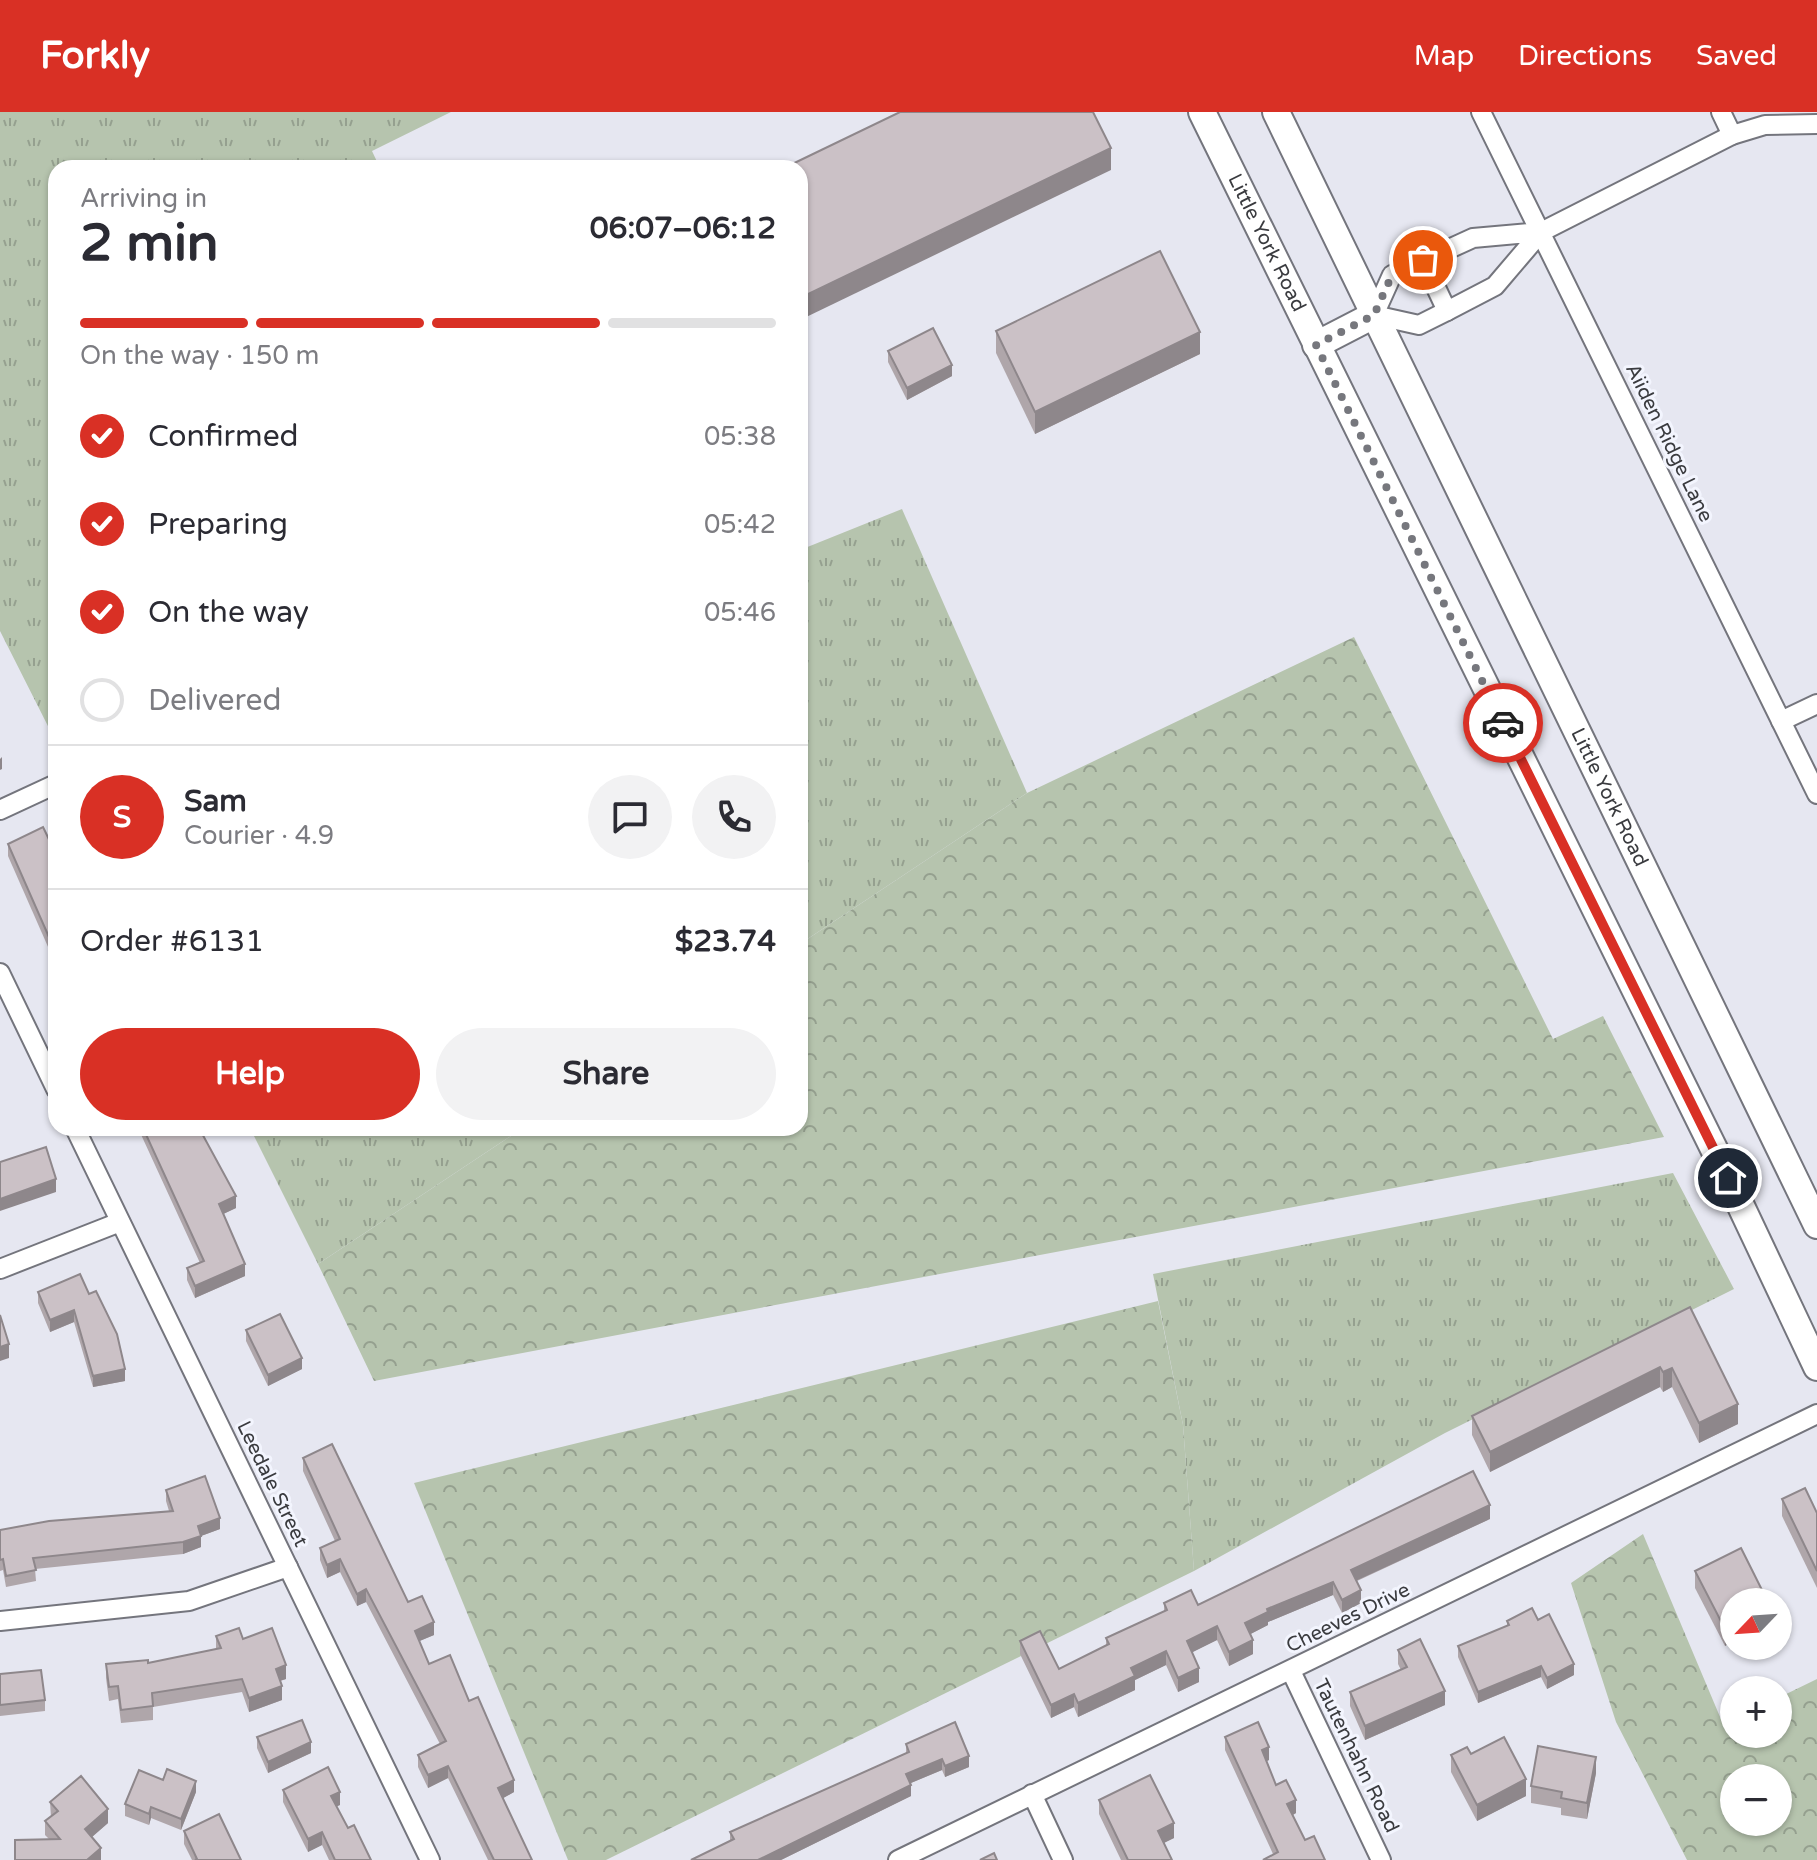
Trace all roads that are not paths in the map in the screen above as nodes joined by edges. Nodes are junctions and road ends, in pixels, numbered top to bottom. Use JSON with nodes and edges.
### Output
{"nodes":[{"id":1,"x":1202,"y":112,"type":"edge"},
{"id":2,"x":1276,"y":112,"type":"edge"},
{"id":3,"x":1481,"y":112,"type":"edge"},
{"id":4,"x":1721,"y":112,"type":"edge"},
{"id":5,"x":1817,"y":124,"type":"edge"},
{"id":6,"x":1732,"y":135,"type":"junction"},
{"id":7,"x":1541,"y":232,"type":"junction"},
{"id":8,"x":1423,"y":260,"type":"junction"},
{"id":9,"x":1447,"y":311,"type":"junction"},
{"id":10,"x":1374,"y":315,"type":"junction"},
{"id":11,"x":1316,"y":345,"type":"junction"},
{"id":12,"x":1817,"y":704,"type":"edge"},
{"id":13,"x":1781,"y":721,"type":"junction"},
{"id":14,"x":48,"y":788,"type":"edge"},
{"id":15,"x":1817,"y":794,"type":"edge"},
{"id":16,"x":0,"y":810,"type":"edge"},
{"id":17,"x":0,"y":973,"type":"edge"},
{"id":18,"x":48,"y":1072,"type":"edge"},
{"id":19,"x":79,"y":1136,"type":"edge"},
{"id":20,"x":120,"y":1222,"type":"junction"},
{"id":21,"x":1817,"y":1225,"type":"edge"},
{"id":22,"x":0,"y":1269,"type":"edge"},
{"id":23,"x":1817,"y":1367,"type":"edge"},
{"id":24,"x":1817,"y":1414,"type":"edge"},
{"id":25,"x":288,"y":1567,"type":"junction"},
{"id":26,"x":0,"y":1621,"type":"edge"},
{"id":27,"x":1291,"y":1671,"type":"junction"},
{"id":28,"x":1032,"y":1794,"type":"junction"},
{"id":29,"x":430,"y":1860,"type":"edge"},
{"id":30,"x":898,"y":1860,"type":"edge"},
{"id":31,"x":1063,"y":1860,"type":"edge"},
{"id":32,"x":1381,"y":1860,"type":"edge"}],
"edges":[{"from":1,"to":11,"type":"main road","name":"Little York Road"},
{"from":2,"to":10,"type":"main road","name":"Little York Road"},
{"from":3,"to":7,"type":"street","name":"Aiiden Ridge Lane"},
{"from":4,"to":6,"type":"street"},
{"from":5,"to":6,"type":"street"},
{"from":6,"to":7,"type":"street"},
{"from":7,"to":8,"type":"street"},
{"from":7,"to":9,"type":"street"},
{"from":7,"to":13,"type":"street","name":"Aiiden Ridge Lane"},
{"from":8,"to":9,"type":"street"},
{"from":8,"to":10,"type":"street"},
{"from":9,"to":10,"type":"street"},
{"from":10,"to":11,"type":"main road"},
{"from":10,"to":21,"type":"main road","name":"Little York Road"},
{"from":11,"to":23,"type":"main road","name":"Little York Road"},
{"from":12,"to":13,"type":"street"},
{"from":13,"to":15,"type":"street","name":"Aiiden Ridge Lane"},
{"from":14,"to":16,"type":"street"},
{"from":17,"to":18,"type":"street"},
{"from":19,"to":20,"type":"street","name":"Leedale Street"},
{"from":20,"to":22,"type":"street"},
{"from":20,"to":25,"type":"street","name":"Leedale Street"},
{"from":24,"to":27,"type":"street","name":"Cheeves Drive"},
{"from":25,"to":26,"type":"street"},
{"from":25,"to":29,"type":"street","name":"Leedale Street"},
{"from":27,"to":28,"type":"street","name":"Cheeves Drive"},
{"from":27,"to":32,"type":"street","name":"Tautenhahn Road"},
{"from":28,"to":30,"type":"street","name":"Cheeves Drive"},
{"from":28,"to":31,"type":"street"}]}
